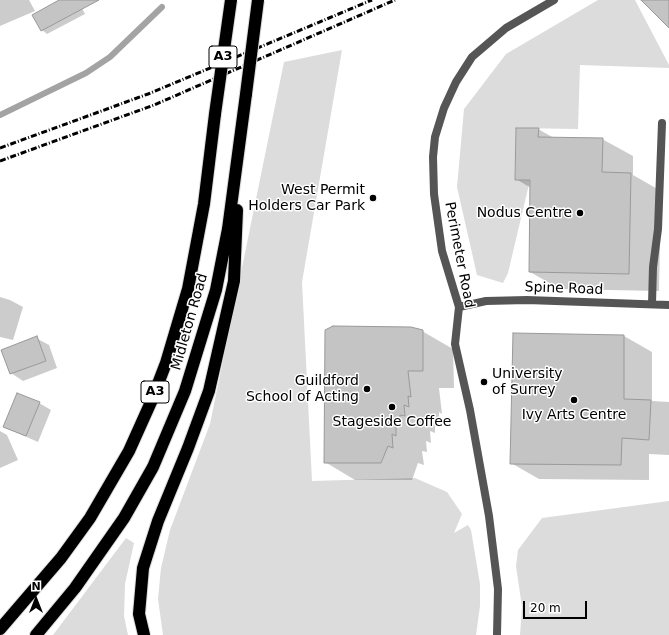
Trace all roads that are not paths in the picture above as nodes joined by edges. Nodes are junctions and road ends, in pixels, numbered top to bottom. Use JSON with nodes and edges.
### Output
{"nodes":[{"id":1,"x":231,"y":0,"type":"edge"},
{"id":2,"x":258,"y":0,"type":"edge"},
{"id":3,"x":554,"y":0,"type":"edge"},
{"id":4,"x":662,"y":123,"type":"dead end"},
{"id":5,"x":236,"y":168,"type":"junction"},
{"id":6,"x":652,"y":304,"type":"junction"},
{"id":7,"x":669,"y":304,"type":"edge"},
{"id":8,"x":459,"y":307,"type":"junction"},
{"id":9,"x":0,"y":629,"type":"edge"},
{"id":10,"x":36,"y":635,"type":"edge"},
{"id":11,"x":144,"y":635,"type":"edge"},
{"id":12,"x":497,"y":635,"type":"edge"}],
"edges":[{"from":1,"to":9,"type":"highway","name":"Midleton Road","number":"A3","bridge":true},
{"from":2,"to":5,"type":"highway","name":"Midleton Road","number":"A3","bridge":true},
{"from":3,"to":8,"type":"street","name":"Perimeter Road"},
{"from":4,"to":6,"type":"street"},
{"from":5,"to":10,"type":"highway","name":"Midleton Road","number":"A3"},
{"from":5,"to":11,"type":"highway"},
{"from":6,"to":7,"type":"street","name":"Spine Road"},
{"from":6,"to":8,"type":"street","name":"Spine Road"},
{"from":8,"to":12,"type":"street","name":"Perimeter Road"}]}
